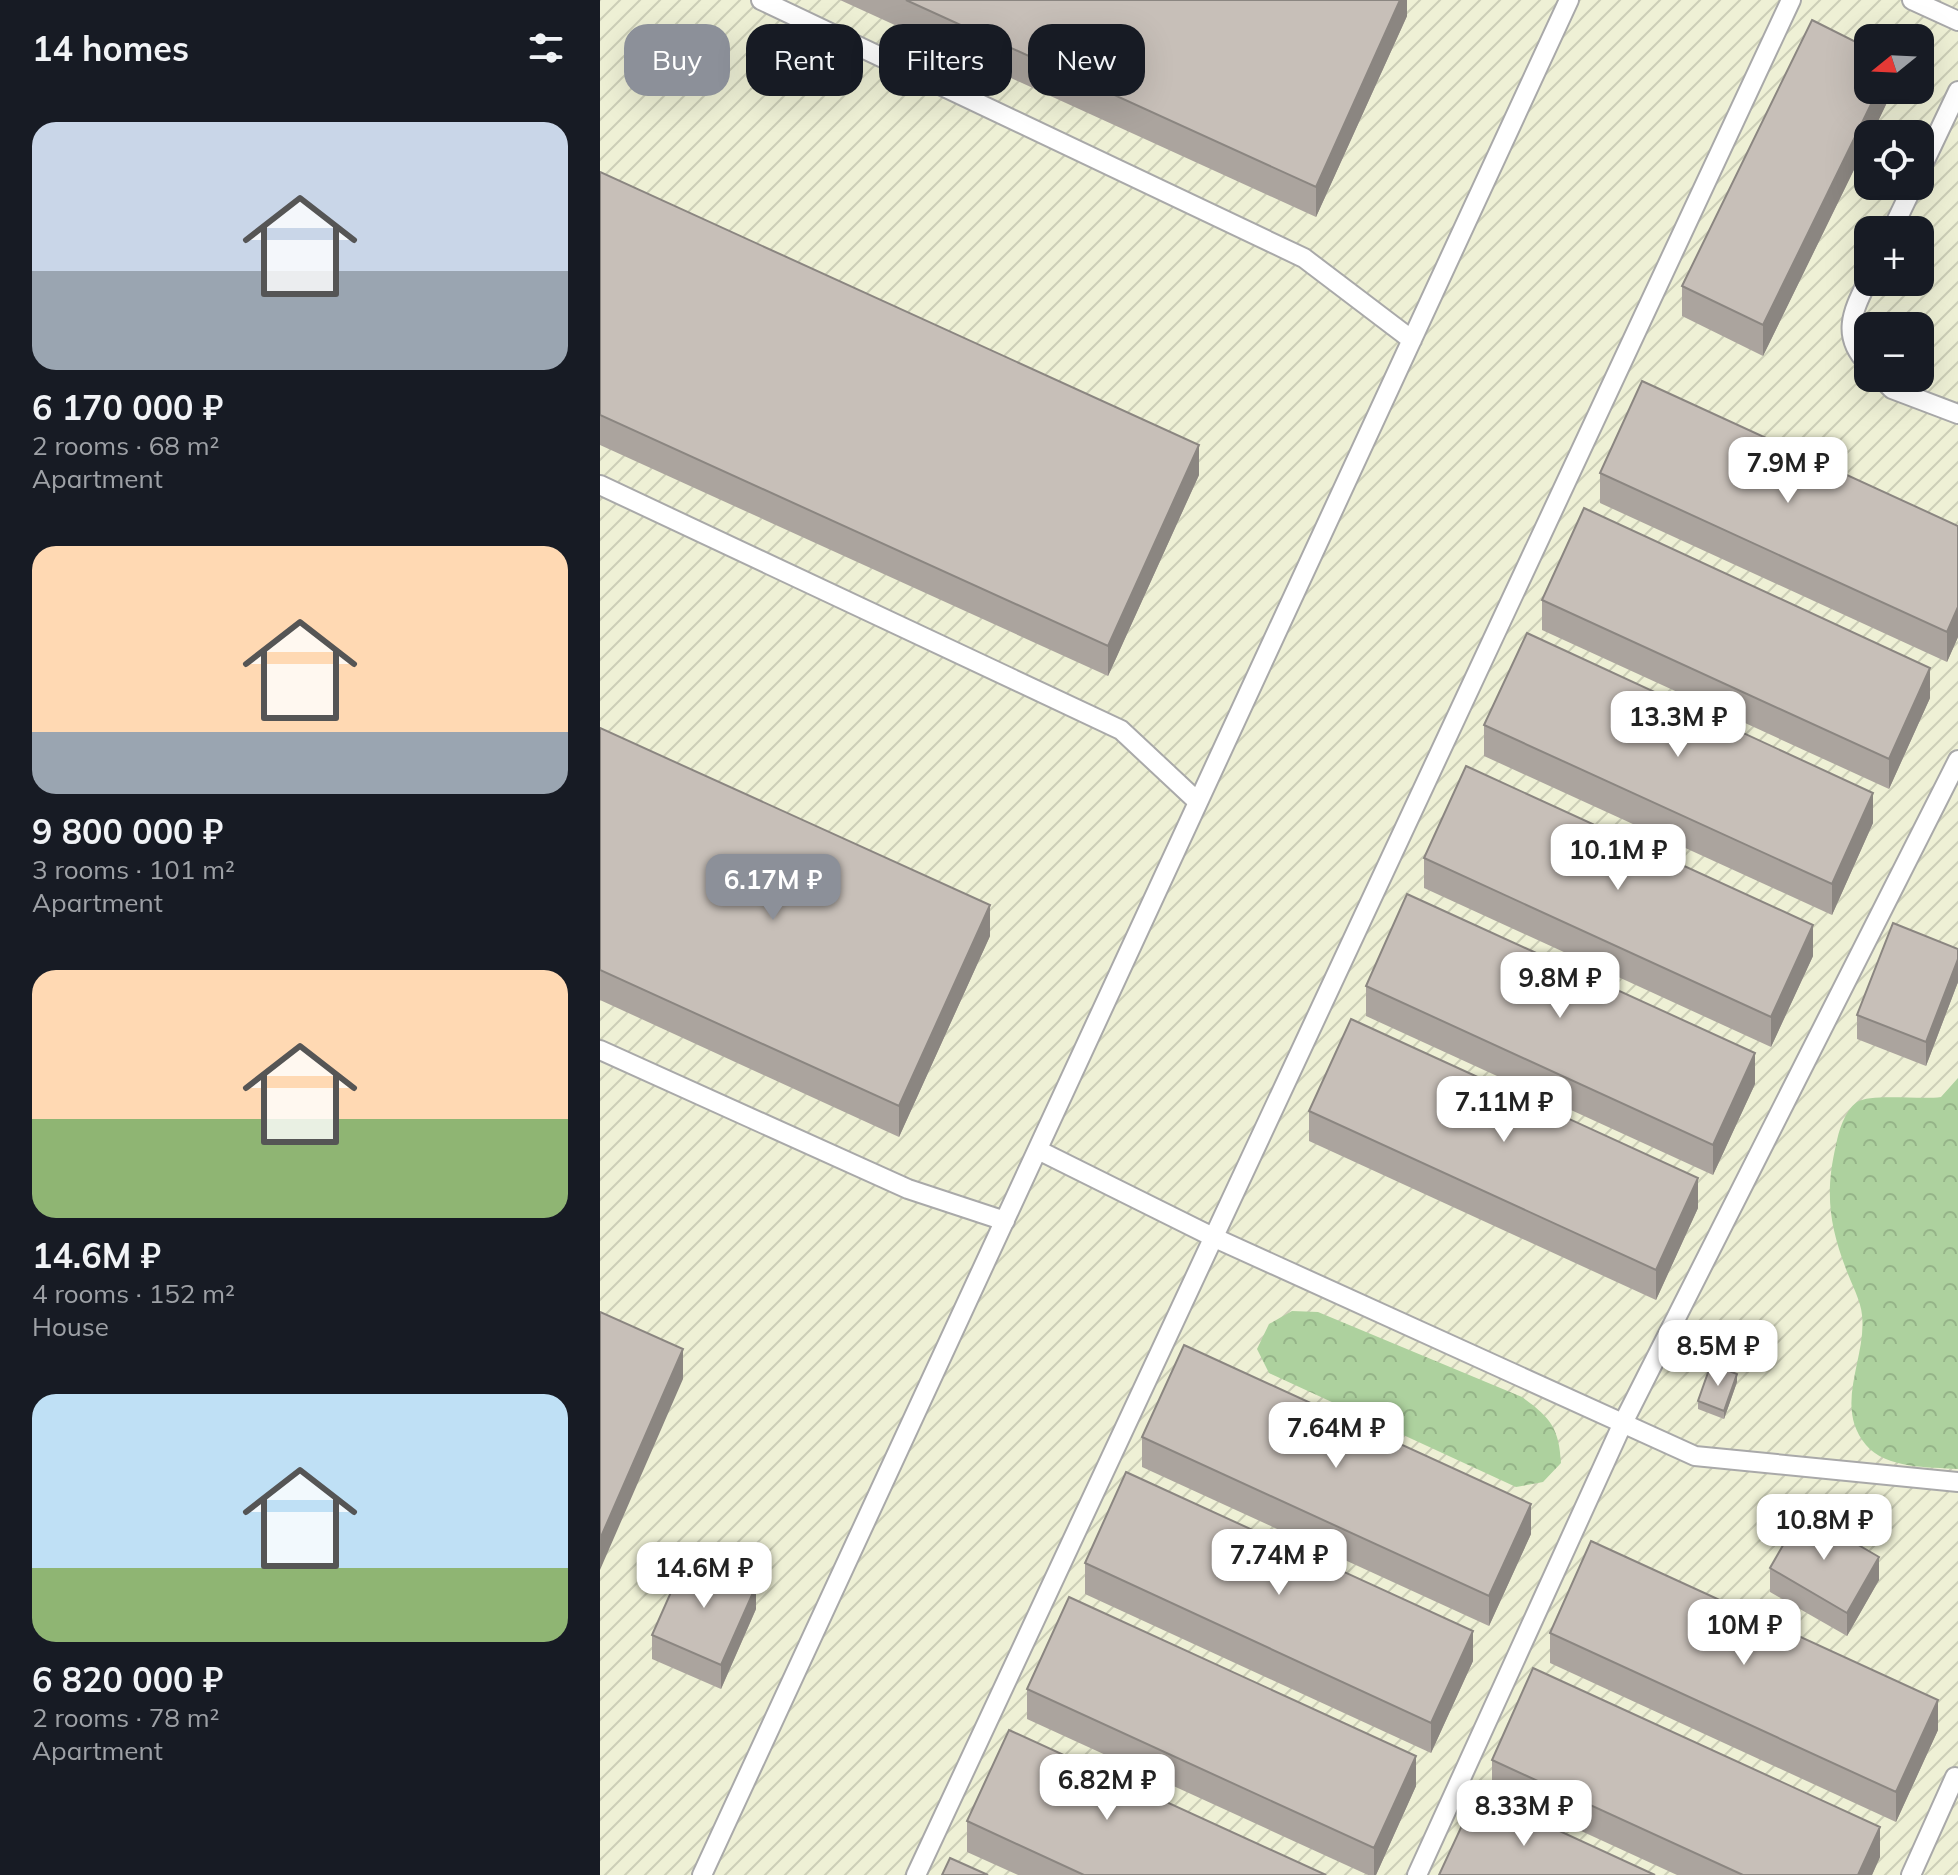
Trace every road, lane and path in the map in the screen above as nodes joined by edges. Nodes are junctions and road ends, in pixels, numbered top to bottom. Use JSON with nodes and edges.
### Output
{"nodes":[{"id":1,"x":761,"y":0,"type":"edge"},
{"id":2,"x":1569,"y":0,"type":"edge"},
{"id":3,"x":1791,"y":0,"type":"edge"},
{"id":4,"x":1912,"y":0,"type":"edge"},
{"id":5,"x":1958,"y":21,"type":"edge"},
{"id":6,"x":1958,"y":91,"type":"edge"},
{"id":7,"x":1934,"y":142,"type":"edge"},
{"id":8,"x":1860,"y":296,"type":"edge"},
{"id":9,"x":1854,"y":338,"type":"edge"},
{"id":10,"x":1412,"y":340,"type":"junction"},
{"id":11,"x":1900,"y":392,"type":"edge"},
{"id":12,"x":1958,"y":414,"type":"edge"},
{"id":13,"x":600,"y":485,"type":"edge"},
{"id":14,"x":1958,"y":760,"type":"edge"},
{"id":15,"x":1198,"y":802,"type":"junction"},
{"id":16,"x":600,"y":1050,"type":"edge"},
{"id":17,"x":1038,"y":1150,"type":"junction"},
{"id":18,"x":1005,"y":1221,"type":"junction"},
{"id":19,"x":1215,"y":1238,"type":"junction"},
{"id":20,"x":1622,"y":1425,"type":"junction"},
{"id":21,"x":1958,"y":1482,"type":"edge"},
{"id":22,"x":1955,"y":1777,"type":"dead end"},
{"id":23,"x":702,"y":1875,"type":"edge"},
{"id":24,"x":916,"y":1875,"type":"edge"},
{"id":25,"x":1417,"y":1875,"type":"edge"},
{"id":26,"x":1911,"y":1875,"type":"edge"}],
"edges":[{"from":1,"to":10,"type":"lane"},
{"from":2,"to":10,"type":"lane"},
{"from":3,"to":19,"type":"lane"},
{"from":4,"to":5,"type":"lane"},
{"from":6,"to":7,"type":"lane"},
{"from":8,"to":9,"type":"lane"},
{"from":10,"to":15,"type":"lane"},
{"from":11,"to":12,"type":"lane"},
{"from":13,"to":15,"type":"lane"},
{"from":14,"to":20,"type":"lane"},
{"from":15,"to":17,"type":"lane"},
{"from":16,"to":18,"type":"lane"},
{"from":17,"to":18,"type":"lane"},
{"from":17,"to":19,"type":"lane"},
{"from":18,"to":23,"type":"lane"},
{"from":19,"to":20,"type":"lane"},
{"from":19,"to":24,"type":"lane"},
{"from":20,"to":21,"type":"lane"},
{"from":20,"to":25,"type":"lane"},
{"from":22,"to":26,"type":"lane"}]}
